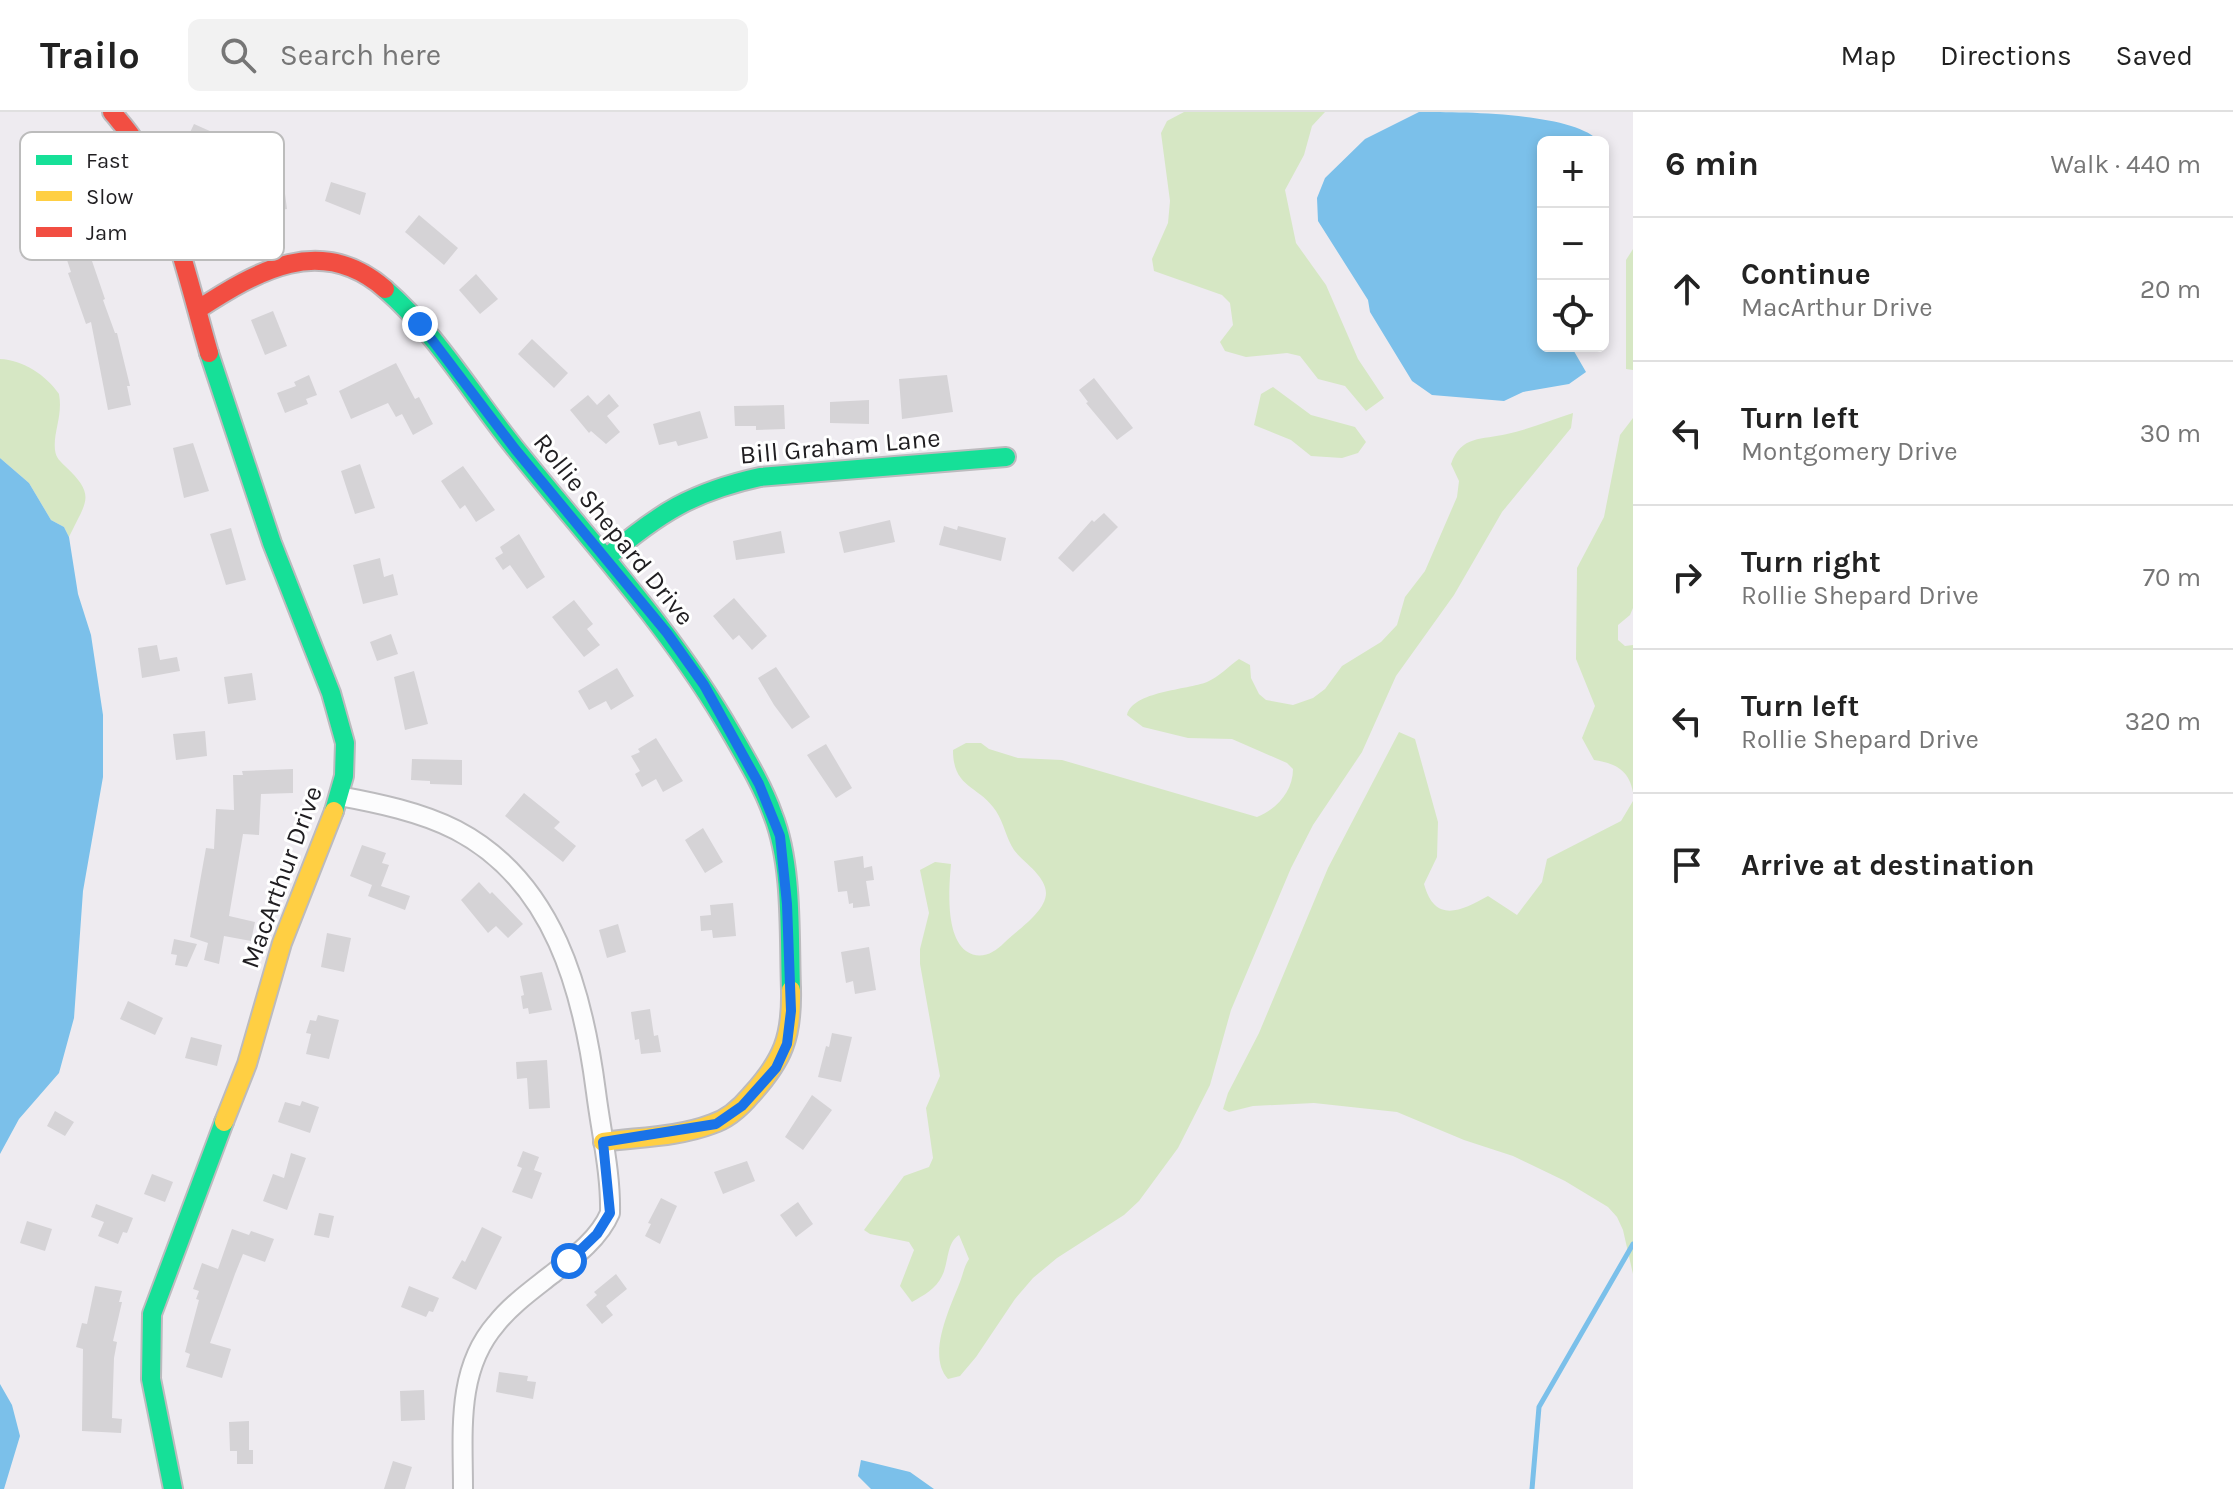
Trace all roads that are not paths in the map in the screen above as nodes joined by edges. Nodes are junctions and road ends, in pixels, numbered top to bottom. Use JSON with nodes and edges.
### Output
{"nodes":[{"id":1,"x":112,"y":112,"type":"edge"},
{"id":2,"x":128,"y":132,"type":"edge"},
{"id":3,"x":180,"y":260,"type":"edge"},
{"id":4,"x":197,"y":310,"type":"junction"},
{"id":5,"x":1006,"y":457,"type":"dead end"},
{"id":6,"x":606,"y":558,"type":"junction"},
{"id":7,"x":339,"y":796,"type":"junction"},
{"id":8,"x":603,"y":1142,"type":"junction"},
{"id":9,"x":173,"y":1489,"type":"edge"},
{"id":10,"x":463,"y":1489,"type":"edge"}],
"edges":[{"from":1,"to":2,"type":"street","name":"MacArthur Drive"},
{"from":3,"to":4,"type":"street","name":"MacArthur Drive"},
{"from":4,"to":6,"type":"street","name":"Rollie Shepard Drive"},
{"from":4,"to":7,"type":"street","name":"MacArthur Drive"},
{"from":5,"to":6,"type":"street","name":"Bill Graham Lane"},
{"from":6,"to":8,"type":"street","name":"Rollie Shepard Drive"},
{"from":7,"to":8,"type":"street"},
{"from":7,"to":9,"type":"street","name":"MacArthur Drive"},
{"from":8,"to":10,"type":"street"}]}
